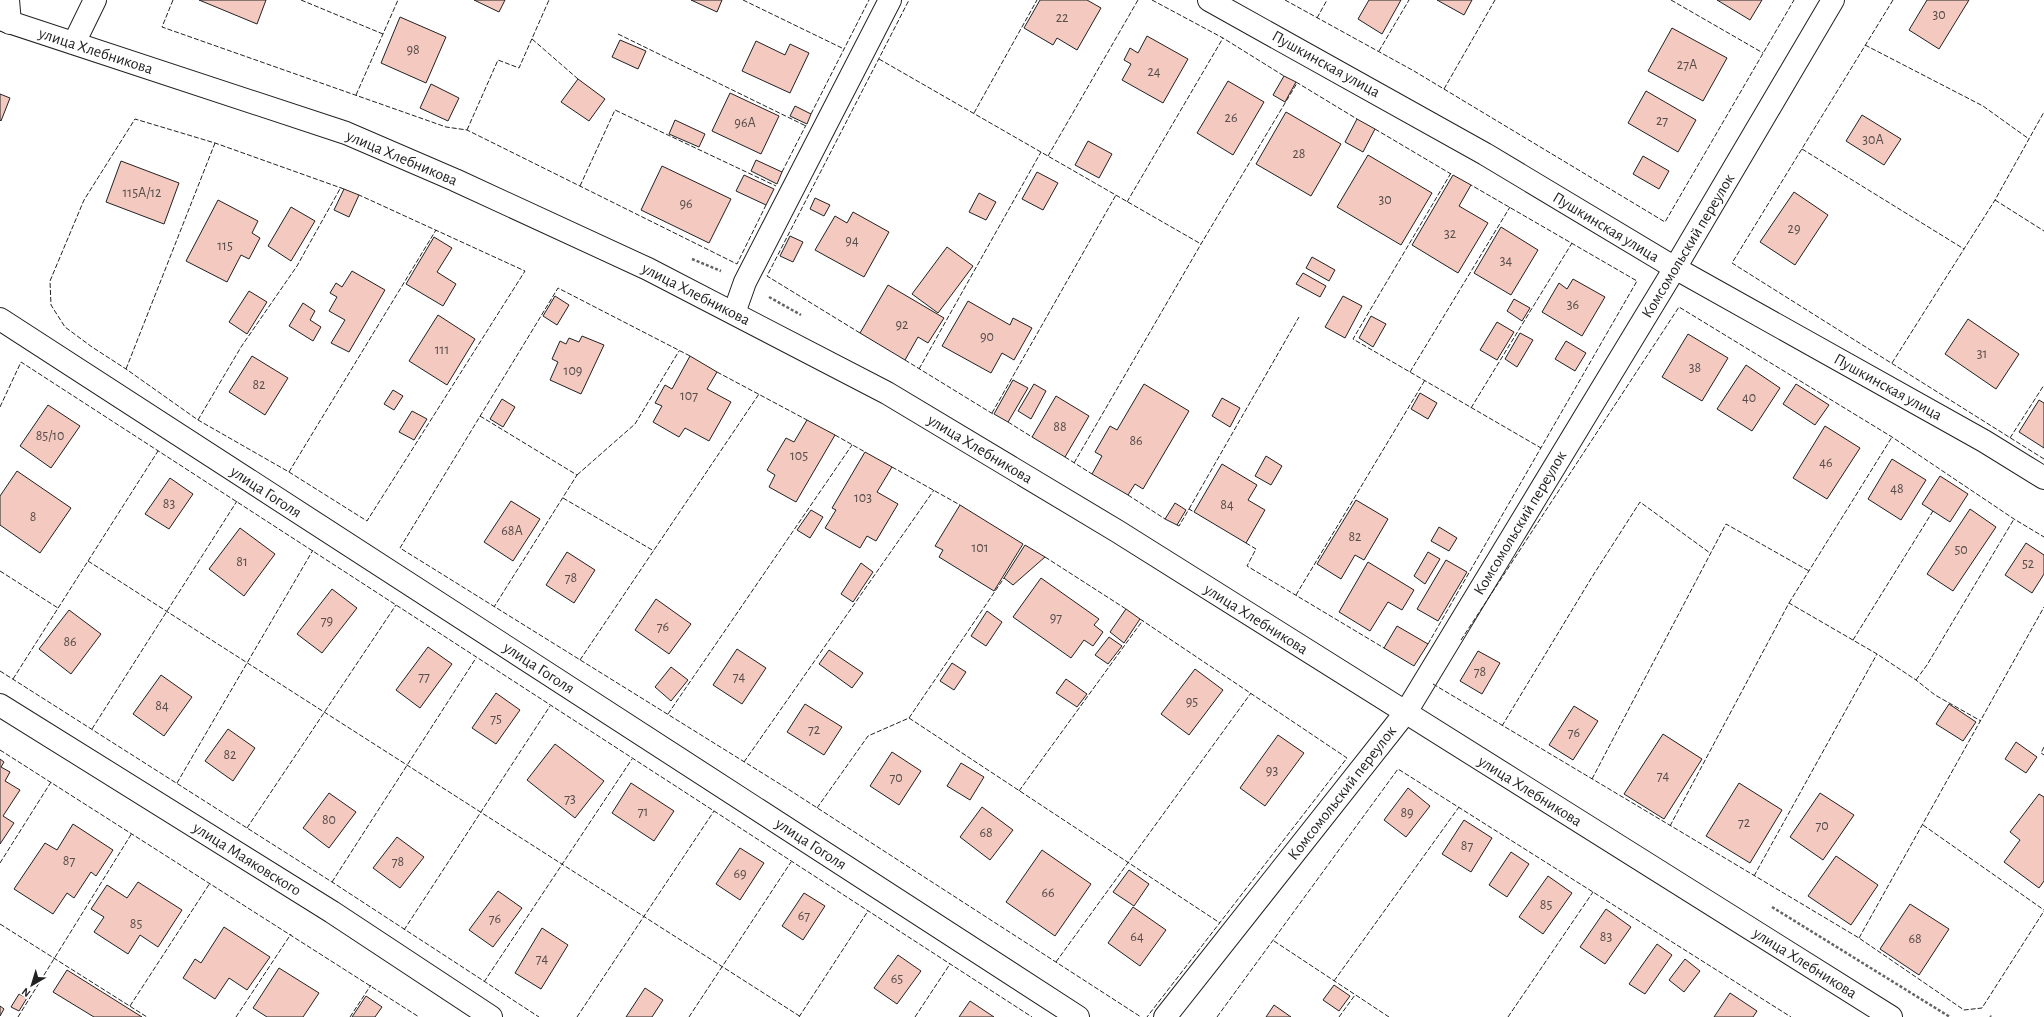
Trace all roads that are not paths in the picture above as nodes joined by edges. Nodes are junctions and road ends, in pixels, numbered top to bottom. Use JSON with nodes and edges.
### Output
{"nodes":[{"id":1,"x":8,"y":0,"type":"edge"},
{"id":2,"x":96,"y":0,"type":"edge"},
{"id":3,"x":890,"y":0,"type":"edge"},
{"id":4,"x":1209,"y":0,"type":"edge"},
{"id":5,"x":1833,"y":0,"type":"edge"},
{"id":6,"x":5,"y":21,"type":"edge"},
{"id":7,"x":74,"y":43,"type":"junction"},
{"id":8,"x":1675,"y":268,"type":"junction"},
{"id":9,"x":734,"y":313,"type":"junction"},
{"id":10,"x":0,"y":319,"type":"edge"},
{"id":11,"x":2044,"y":478,"type":"edge"},
{"id":12,"x":0,"y":705,"type":"edge"},
{"id":13,"x":1406,"y":712,"type":"junction"},
{"id":14,"x":491,"y":1017,"type":"edge"},
{"id":15,"x":1078,"y":1017,"type":"edge"},
{"id":16,"x":1165,"y":1017,"type":"edge"},
{"id":17,"x":1891,"y":1017,"type":"edge"}],
"edges":[{"from":1,"to":6,"type":"street"},
{"from":2,"to":7,"type":"street"},
{"from":3,"to":9,"type":"street"},
{"from":4,"to":8,"type":"street","name":"Пушкинская улица"},
{"from":5,"to":8,"type":"street","name":"Комсомольский переулок"},
{"from":6,"to":7,"type":"street","name":"улица Хлебникова"},
{"from":7,"to":9,"type":"street","name":"улица Хлебникова"},
{"from":8,"to":11,"type":"street","name":"Пушкинская улица"},
{"from":8,"to":13,"type":"street","name":"Комсомольский переулок"},
{"from":9,"to":13,"type":"street","name":"улица Хлебникова"},
{"from":10,"to":15,"type":"street","name":"улица Гоголя"},
{"from":12,"to":14,"type":"street","name":"улица Маяковского"},
{"from":13,"to":16,"type":"street","name":"Комсомольский переулок"},
{"from":13,"to":17,"type":"street","name":"улица Хлебникова"}]}
